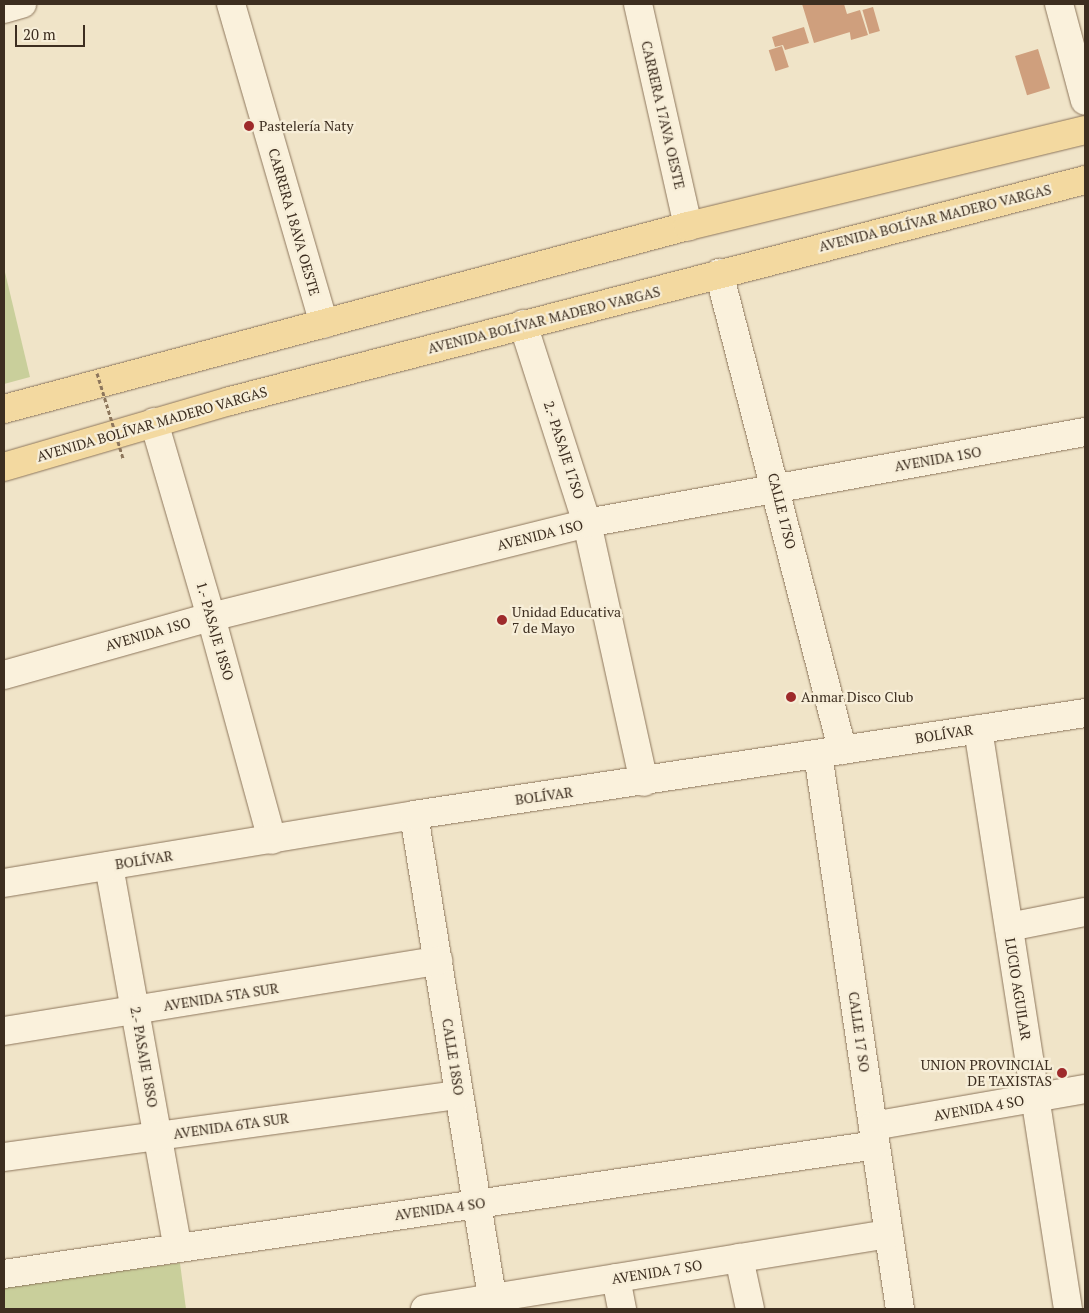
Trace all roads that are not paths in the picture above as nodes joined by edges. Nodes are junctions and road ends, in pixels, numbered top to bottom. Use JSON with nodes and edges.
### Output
{"nodes":[{"id":1,"x":22,"y":4,"type":"edge"},
{"id":2,"x":231,"y":4,"type":"edge"},
{"id":3,"x":638,"y":4,"type":"edge"},
{"id":4,"x":1059,"y":4,"type":"edge"},
{"id":5,"x":4,"y":9,"type":"edge"},
{"id":6,"x":1085,"y":101,"type":"edge"},
{"id":7,"x":1085,"y":130,"type":"edge"},
{"id":8,"x":1085,"y":180,"type":"edge"},
{"id":9,"x":688,"y":226,"type":"junction"},
{"id":10,"x":719,"y":273,"type":"junction"},
{"id":11,"x":324,"y":324,"type":"junction"},
{"id":12,"x":523,"y":324,"type":"junction"},
{"id":13,"x":4,"y":409,"type":"edge"},
{"id":14,"x":154,"y":422,"type":"junction"},
{"id":15,"x":1085,"y":432,"type":"edge"},
{"id":16,"x":4,"y":467,"type":"edge"},
{"id":17,"x":777,"y":489,"type":"junction"},
{"id":18,"x":587,"y":523,"type":"junction"},
{"id":19,"x":211,"y":616,"type":"junction"},
{"id":20,"x":4,"y":675,"type":"edge"},
{"id":21,"x":1085,"y":713,"type":"edge"},
{"id":22,"x":978,"y":729,"type":"junction"},
{"id":23,"x":830,"y":752,"type":"junction"},
{"id":24,"x":644,"y":782,"type":"junction"},
{"id":25,"x":414,"y":815,"type":"junction"},
{"id":26,"x":272,"y":840,"type":"junction"},
{"id":27,"x":109,"y":866,"type":"junction"},
{"id":28,"x":4,"y":883,"type":"edge"},
{"id":29,"x":1085,"y":912,"type":"edge"},
{"id":30,"x":1009,"y":927,"type":"junction"},
{"id":31,"x":438,"y":961,"type":"junction"},
{"id":32,"x":136,"y":1011,"type":"junction"},
{"id":33,"x":4,"y":1030,"type":"edge"},
{"id":34,"x":1085,"y":1090,"type":"edge"},
{"id":35,"x":459,"y":1095,"type":"junction"},
{"id":36,"x":1036,"y":1098,"type":"junction"},
{"id":37,"x":158,"y":1136,"type":"junction"},
{"id":38,"x":875,"y":1136,"type":"junction"},
{"id":39,"x":4,"y":1157,"type":"edge"},
{"id":40,"x":477,"y":1204,"type":"junction"},
{"id":41,"x":889,"y":1234,"type":"junction"},
{"id":42,"x":178,"y":1248,"type":"junction"},
{"id":43,"x":739,"y":1258,"type":"junction"},
{"id":44,"x":4,"y":1274,"type":"edge"},
{"id":45,"x":616,"y":1278,"type":"junction"},
{"id":46,"x":503,"y":1301,"type":"edge"},
{"id":47,"x":1074,"y":1306,"type":"edge"},
{"id":48,"x":425,"y":1309,"type":"edge"},
{"id":49,"x":622,"y":1309,"type":"edge"},
{"id":50,"x":750,"y":1309,"type":"edge"},
{"id":51,"x":900,"y":1309,"type":"edge"}],
"edges":[{"from":1,"to":5,"type":"street"},
{"from":2,"to":11,"type":"street","name":"CARRERA 18AVA OESTE"},
{"from":3,"to":9,"type":"street","name":"CARRERA 17AVA OESTE"},
{"from":4,"to":6,"type":"street"},
{"from":7,"to":9,"type":"main road"},
{"from":8,"to":10,"type":"main road","name":"AVENIDA BOLÍVAR MADERO VARGAS"},
{"from":9,"to":11,"type":"main road"},
{"from":10,"to":12,"type":"main road","name":"AVENIDA BOLÍVAR MADERO VARGAS"},
{"from":10,"to":17,"type":"street","name":"CALLE 17SO"},
{"from":11,"to":13,"type":"main road"},
{"from":12,"to":14,"type":"main road","name":"AVENIDA BOLÍVAR MADERO VARGAS"},
{"from":12,"to":18,"type":"street","name":"2.- PASAJE 17SO"},
{"from":14,"to":16,"type":"main road","name":"AVENIDA BOLÍVAR MADERO VARGAS"},
{"from":14,"to":19,"type":"street","name":"1.- PASAJE 18SO"},
{"from":15,"to":17,"type":"street","name":"AVENIDA 1SO"},
{"from":17,"to":18,"type":"street","name":"AVENIDA 1SO"},
{"from":17,"to":23,"type":"street","name":"CALLE 17SO"},
{"from":18,"to":19,"type":"street","name":"AVENIDA 1SO"},
{"from":18,"to":24,"type":"street","name":"2.- PASAJE 17SO"},
{"from":19,"to":20,"type":"street","name":"AVENIDA 1SO"},
{"from":19,"to":26,"type":"street","name":"1.- PASAJE 18SO"},
{"from":21,"to":22,"type":"street","name":"BOLÍVAR"},
{"from":22,"to":23,"type":"street","name":"BOLÍVAR"},
{"from":22,"to":30,"type":"street","name":"LUCIO AGUILAR"},
{"from":23,"to":24,"type":"street","name":"BOLÍVAR"},
{"from":23,"to":38,"type":"street","name":"CALLE 17 SO"},
{"from":24,"to":25,"type":"street","name":"BOLÍVAR"},
{"from":25,"to":26,"type":"street","name":"BOLÍVAR"},
{"from":25,"to":31,"type":"street","name":"CALLE 18SO"},
{"from":26,"to":27,"type":"street","name":"BOLÍVAR"},
{"from":27,"to":28,"type":"street","name":"BOLÍVAR"},
{"from":27,"to":32,"type":"street","name":"2.- PASAJE 18SO"},
{"from":29,"to":30,"type":"street"},
{"from":30,"to":36,"type":"street","name":"LUCIO AGUILAR"},
{"from":31,"to":32,"type":"street","name":"AVENIDA 5TA SUR"},
{"from":31,"to":35,"type":"street","name":"CALLE 18SO"},
{"from":32,"to":33,"type":"street","name":"AVENIDA 5TA SUR"},
{"from":32,"to":37,"type":"street","name":"2.- PASAJE 18SO"},
{"from":34,"to":36,"type":"street","name":"AVENIDA 4 SO"},
{"from":35,"to":37,"type":"street","name":"AVENIDA 6TA SUR"},
{"from":35,"to":40,"type":"street","name":"CALLE 18SO"},
{"from":36,"to":38,"type":"street","name":"AVENIDA 4 SO"},
{"from":36,"to":47,"type":"street","name":"LUCIO AGUILAR"},
{"from":37,"to":39,"type":"street","name":"AVENIDA 6TA SUR"},
{"from":37,"to":42,"type":"street","name":"2.- PASAJE 18SO"},
{"from":38,"to":40,"type":"street","name":"AVENIDA 4 SO"},
{"from":38,"to":41,"type":"street","name":"CALLE 17 SO"},
{"from":40,"to":42,"type":"street","name":"AVENIDA 4 SO"},
{"from":40,"to":46,"type":"street","name":"CALLE 18SO"},
{"from":41,"to":43,"type":"street","name":"AVENIDA 7 SO"},
{"from":41,"to":51,"type":"street","name":"CALLE 17 SO"},
{"from":42,"to":44,"type":"street","name":"AVENIDA 4 SO"},
{"from":43,"to":45,"type":"street","name":"AVENIDA 7 SO"},
{"from":43,"to":50,"type":"street"},
{"from":45,"to":46,"type":"street","name":"AVENIDA 7 SO"},
{"from":45,"to":49,"type":"street"},
{"from":46,"to":48,"type":"street","name":"AVENIDA 7 SO"}]}
